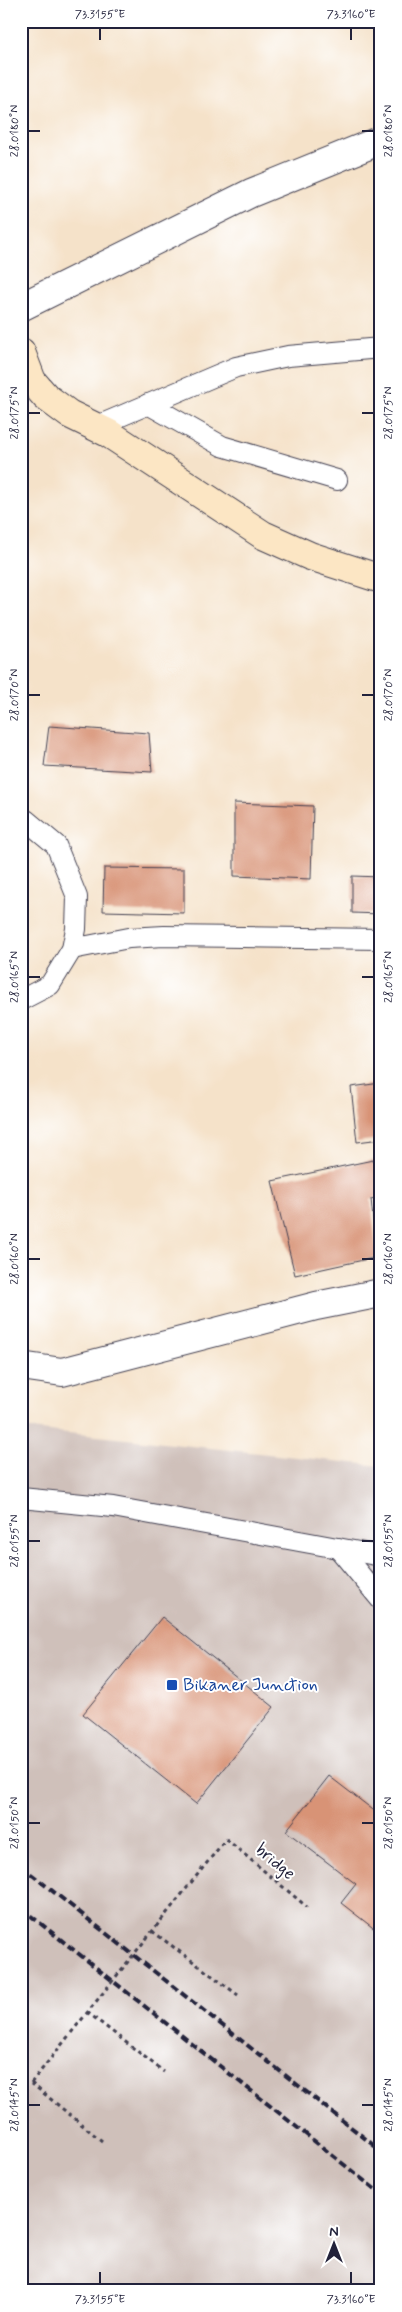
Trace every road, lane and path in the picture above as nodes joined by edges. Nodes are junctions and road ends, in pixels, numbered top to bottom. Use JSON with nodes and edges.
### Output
{"nodes":[{"id":1,"x":381,"y":140,"type":"edge"},
{"id":2,"x":21,"y":307,"type":"edge"},
{"id":3,"x":381,"y":348,"type":"edge"},
{"id":4,"x":21,"y":352,"type":"edge"},
{"id":5,"x":27,"y":383,"type":"edge"},
{"id":6,"x":148,"y":404,"type":"junction"},
{"id":7,"x":95,"y":427,"type":"junction"},
{"id":8,"x":337,"y":480,"type":"dead end"},
{"id":9,"x":381,"y":579,"type":"edge"},
{"id":10,"x":21,"y":818,"type":"edge"},
{"id":11,"x":381,"y":939,"type":"edge"},
{"id":12,"x":72,"y":949,"type":"junction"},
{"id":13,"x":21,"y":1000,"type":"edge"},
{"id":14,"x":381,"y":1293,"type":"edge"},
{"id":15,"x":21,"y":1366,"type":"edge"},
{"id":16,"x":21,"y":1498,"type":"edge"},
{"id":17,"x":338,"y":1548,"type":"junction"},
{"id":18,"x":381,"y":1556,"type":"edge"},
{"id":19,"x":381,"y":1600,"type":"edge"},
{"id":20,"x":307,"y":1906,"type":"dead end"},
{"id":21,"x":152,"y":1931,"type":"junction"},
{"id":22,"x":238,"y":1995,"type":"dead end"},
{"id":23,"x":87,"y":2012,"type":"junction"},
{"id":24,"x":164,"y":2072,"type":"dead end"},
{"id":25,"x":102,"y":2141,"type":"dead end"}],
"edges":[{"from":1,"to":2,"type":"street"},
{"from":3,"to":6,"type":"lane"},
{"from":4,"to":5,"type":"street"},
{"from":5,"to":7,"type":"street"},
{"from":6,"to":7,"type":"lane"},
{"from":6,"to":8,"type":"lane"},
{"from":7,"to":9,"type":"street"},
{"from":10,"to":12,"type":"lane"},
{"from":11,"to":12,"type":"lane"},
{"from":12,"to":13,"type":"lane"},
{"from":14,"to":15,"type":"street"},
{"from":16,"to":17,"type":"lane"},
{"from":17,"to":18,"type":"lane"},
{"from":17,"to":19,"type":"lane"},
{"from":20,"to":21,"type":"path","name":"bridge","bridge":true},
{"from":21,"to":22,"type":"path"},
{"from":21,"to":23,"type":"path","bridge":true},
{"from":23,"to":24,"type":"path"},
{"from":23,"to":25,"type":"path","bridge":true}]}
